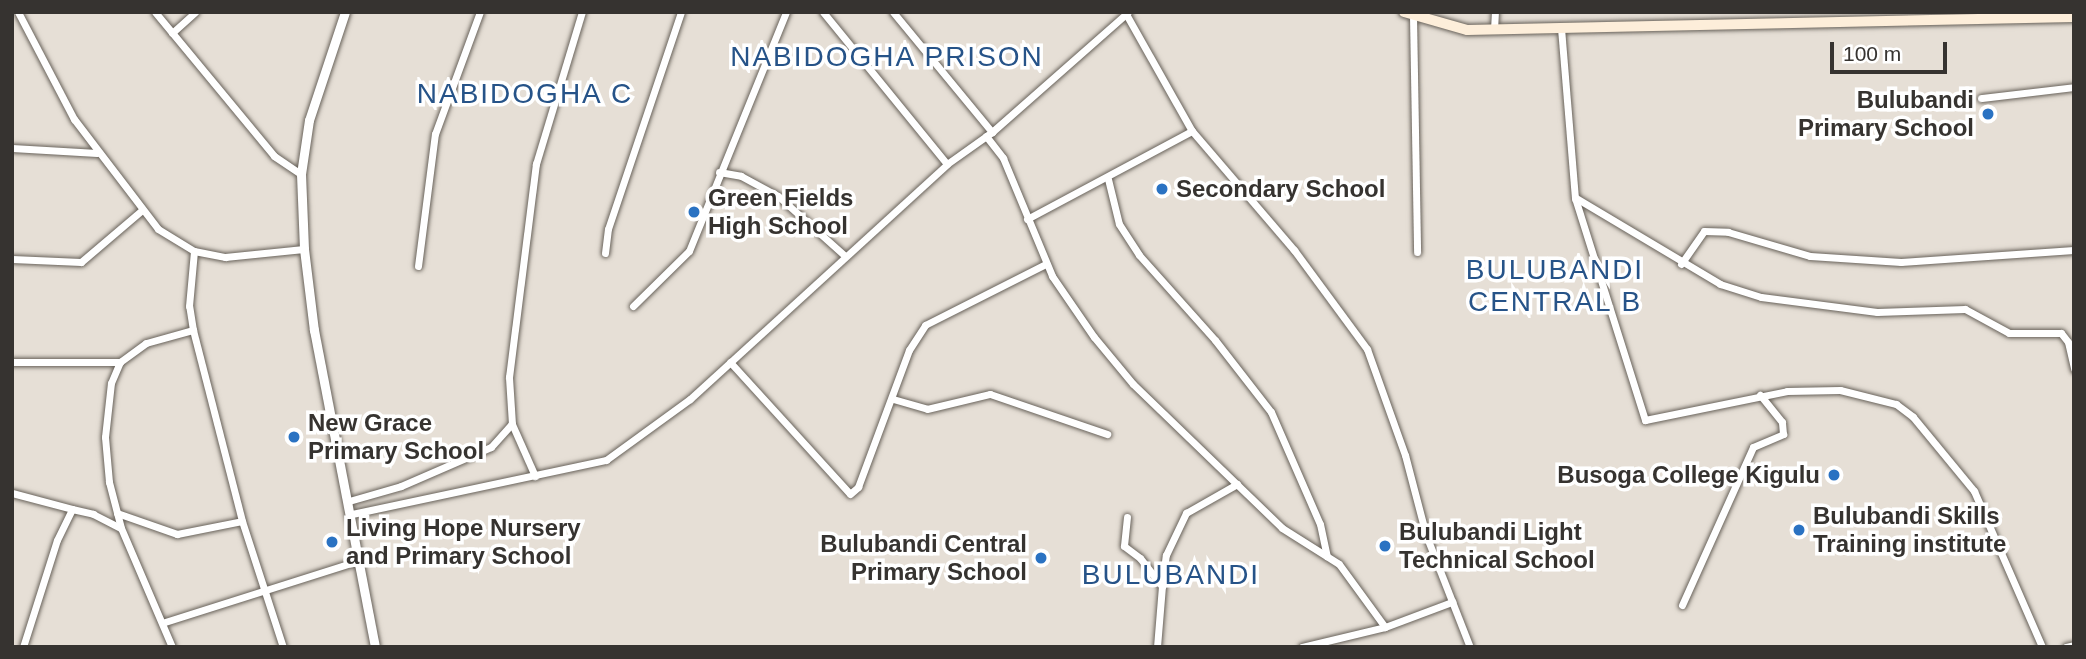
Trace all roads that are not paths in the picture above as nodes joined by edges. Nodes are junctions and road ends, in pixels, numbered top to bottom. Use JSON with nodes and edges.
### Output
{"nodes":[{"id":1,"x":18,"y":12,"type":"edge"},
{"id":2,"x":155,"y":12,"type":"edge"},
{"id":3,"x":195,"y":12,"type":"edge"},
{"id":4,"x":345,"y":12,"type":"edge"},
{"id":5,"x":480,"y":12,"type":"edge"},
{"id":6,"x":582,"y":12,"type":"edge"},
{"id":7,"x":681,"y":12,"type":"edge"},
{"id":8,"x":786,"y":12,"type":"edge"},
{"id":9,"x":822,"y":12,"type":"edge"},
{"id":10,"x":893,"y":12,"type":"edge"},
{"id":11,"x":1495,"y":12,"type":"edge"},
{"id":12,"x":1127,"y":13,"type":"edge"},
{"id":13,"x":1408,"y":14,"type":"edge"},
{"id":14,"x":2074,"y":17,"type":"edge"},
{"id":15,"x":1561,"y":28,"type":"junction"},
{"id":16,"x":1494,"y":30,"type":"junction"},
{"id":17,"x":172,"y":33,"type":"junction"},
{"id":18,"x":2074,"y":87,"type":"edge"},
{"id":19,"x":1981,"y":99,"type":"dead end"},
{"id":20,"x":1192,"y":131,"type":"junction"},
{"id":21,"x":989,"y":134,"type":"junction"},
{"id":22,"x":12,"y":148,"type":"edge"},
{"id":23,"x":97,"y":153,"type":"junction"},
{"id":24,"x":947,"y":164,"type":"junction"},
{"id":25,"x":719,"y":173,"type":"junction"},
{"id":26,"x":301,"y":174,"type":"junction"},
{"id":27,"x":1108,"y":179,"type":"junction"},
{"id":28,"x":1575,"y":198,"type":"junction"},
{"id":29,"x":142,"y":210,"type":"junction"},
{"id":30,"x":1027,"y":219,"type":"junction"},
{"id":31,"x":304,"y":249,"type":"junction"},
{"id":32,"x":2074,"y":250,"type":"edge"},
{"id":33,"x":194,"y":251,"type":"junction"},
{"id":34,"x":1417,"y":252,"type":"dead end"},
{"id":35,"x":605,"y":253,"type":"dead end"},
{"id":36,"x":845,"y":256,"type":"junction"},
{"id":37,"x":12,"y":258,"type":"edge"},
{"id":38,"x":1046,"y":264,"type":"junction"},
{"id":39,"x":1681,"y":264,"type":"junction"},
{"id":40,"x":418,"y":265,"type":"dead end"},
{"id":41,"x":633,"y":306,"type":"dead end"},
{"id":42,"x":193,"y":330,"type":"junction"},
{"id":43,"x":12,"y":362,"type":"edge"},
{"id":44,"x":120,"y":362,"type":"junction"},
{"id":45,"x":730,"y":362,"type":"junction"},
{"id":46,"x":2074,"y":369,"type":"edge"},
{"id":47,"x":1760,"y":395,"type":"junction"},
{"id":48,"x":893,"y":399,"type":"junction"},
{"id":49,"x":512,"y":424,"type":"junction"},
{"id":50,"x":1107,"y":434,"type":"dead end"},
{"id":51,"x":535,"y":476,"type":"junction"},
{"id":52,"x":1237,"y":484,"type":"junction"},
{"id":53,"x":12,"y":493,"type":"edge"},
{"id":54,"x":349,"y":501,"type":"junction"},
{"id":55,"x":72,"y":509,"type":"junction"},
{"id":56,"x":117,"y":513,"type":"junction"},
{"id":57,"x":352,"y":514,"type":"junction"},
{"id":58,"x":1127,"y":517,"type":"dead end"},
{"id":59,"x":242,"y":521,"type":"junction"},
{"id":60,"x":121,"y":528,"type":"junction"},
{"id":61,"x":1327,"y":556,"type":"junction"},
{"id":62,"x":362,"y":560,"type":"junction"},
{"id":63,"x":1162,"y":586,"type":"junction"},
{"id":64,"x":265,"y":593,"type":"junction"},
{"id":65,"x":1452,"y":602,"type":"junction"},
{"id":66,"x":1682,"y":605,"type":"dead end"},
{"id":67,"x":165,"y":622,"type":"junction"},
{"id":68,"x":1385,"y":627,"type":"junction"},
{"id":69,"x":2074,"y":645,"type":"edge"},
{"id":70,"x":374,"y":646,"type":"edge"},
{"id":71,"x":23,"y":647,"type":"edge"},
{"id":72,"x":172,"y":647,"type":"edge"},
{"id":73,"x":284,"y":647,"type":"edge"},
{"id":74,"x":1157,"y":647,"type":"edge"},
{"id":75,"x":1302,"y":647,"type":"edge"},
{"id":76,"x":1470,"y":647,"type":"edge"},
{"id":77,"x":2042,"y":647,"type":"edge"},
{"id":78,"x":2066,"y":647,"type":"edge"}],
"edges":[{"from":1,"to":23,"type":"street"},
{"from":2,"to":17,"type":"street"},
{"from":3,"to":17,"type":"street"},
{"from":4,"to":26,"type":"street"},
{"from":5,"to":40,"type":"street"},
{"from":6,"to":49,"type":"street"},
{"from":7,"to":35,"type":"street"},
{"from":8,"to":25,"type":"street"},
{"from":9,"to":24,"type":"street"},
{"from":10,"to":21,"type":"street"},
{"from":11,"to":16,"type":"street"},
{"from":12,"to":20,"type":"street"},
{"from":12,"to":21,"type":"street"},
{"from":13,"to":16,"type":"main road"},
{"from":13,"to":34,"type":"street"},
{"from":14,"to":15,"type":"main road"},
{"from":15,"to":16,"type":"main road"},
{"from":15,"to":28,"type":"street"},
{"from":17,"to":26,"type":"street"},
{"from":18,"to":19,"type":"street"},
{"from":20,"to":27,"type":"street"},
{"from":20,"to":65,"type":"street"},
{"from":21,"to":24,"type":"street"},
{"from":21,"to":30,"type":"street"},
{"from":22,"to":23,"type":"street"},
{"from":23,"to":29,"type":"street"},
{"from":24,"to":36,"type":"street"},
{"from":25,"to":36,"type":"street"},
{"from":25,"to":41,"type":"street"},
{"from":26,"to":31,"type":"street"},
{"from":27,"to":30,"type":"street"},
{"from":27,"to":61,"type":"street"},
{"from":28,"to":39,"type":"street"},
{"from":28,"to":47,"type":"street"},
{"from":29,"to":33,"type":"street"},
{"from":29,"to":37,"type":"street"},
{"from":30,"to":38,"type":"street"},
{"from":31,"to":33,"type":"street"},
{"from":31,"to":54,"type":"street"},
{"from":32,"to":39,"type":"street"},
{"from":33,"to":42,"type":"street"},
{"from":36,"to":45,"type":"street"},
{"from":38,"to":48,"type":"street"},
{"from":38,"to":52,"type":"street"},
{"from":39,"to":46,"type":"street"},
{"from":42,"to":44,"type":"street"},
{"from":42,"to":59,"type":"street"},
{"from":43,"to":44,"type":"street"},
{"from":44,"to":56,"type":"street"},
{"from":45,"to":48,"type":"street"},
{"from":45,"to":51,"type":"street"},
{"from":47,"to":66,"type":"street"},
{"from":47,"to":77,"type":"street"},
{"from":48,"to":50,"type":"street"},
{"from":49,"to":51,"type":"street"},
{"from":49,"to":54,"type":"street"},
{"from":51,"to":57,"type":"street"},
{"from":52,"to":61,"type":"street"},
{"from":52,"to":63,"type":"street"},
{"from":53,"to":55,"type":"street"},
{"from":54,"to":57,"type":"street"},
{"from":55,"to":60,"type":"street"},
{"from":55,"to":71,"type":"street"},
{"from":56,"to":59,"type":"street"},
{"from":56,"to":60,"type":"street"},
{"from":57,"to":62,"type":"street"},
{"from":58,"to":63,"type":"street"},
{"from":59,"to":64,"type":"street"},
{"from":60,"to":67,"type":"street"},
{"from":61,"to":68,"type":"street"},
{"from":62,"to":64,"type":"street"},
{"from":62,"to":70,"type":"street"},
{"from":63,"to":74,"type":"street"},
{"from":64,"to":67,"type":"street"},
{"from":64,"to":73,"type":"street"},
{"from":65,"to":68,"type":"street"},
{"from":65,"to":76,"type":"street"},
{"from":67,"to":72,"type":"street"},
{"from":68,"to":75,"type":"street"},
{"from":69,"to":78,"type":"street"}]}
